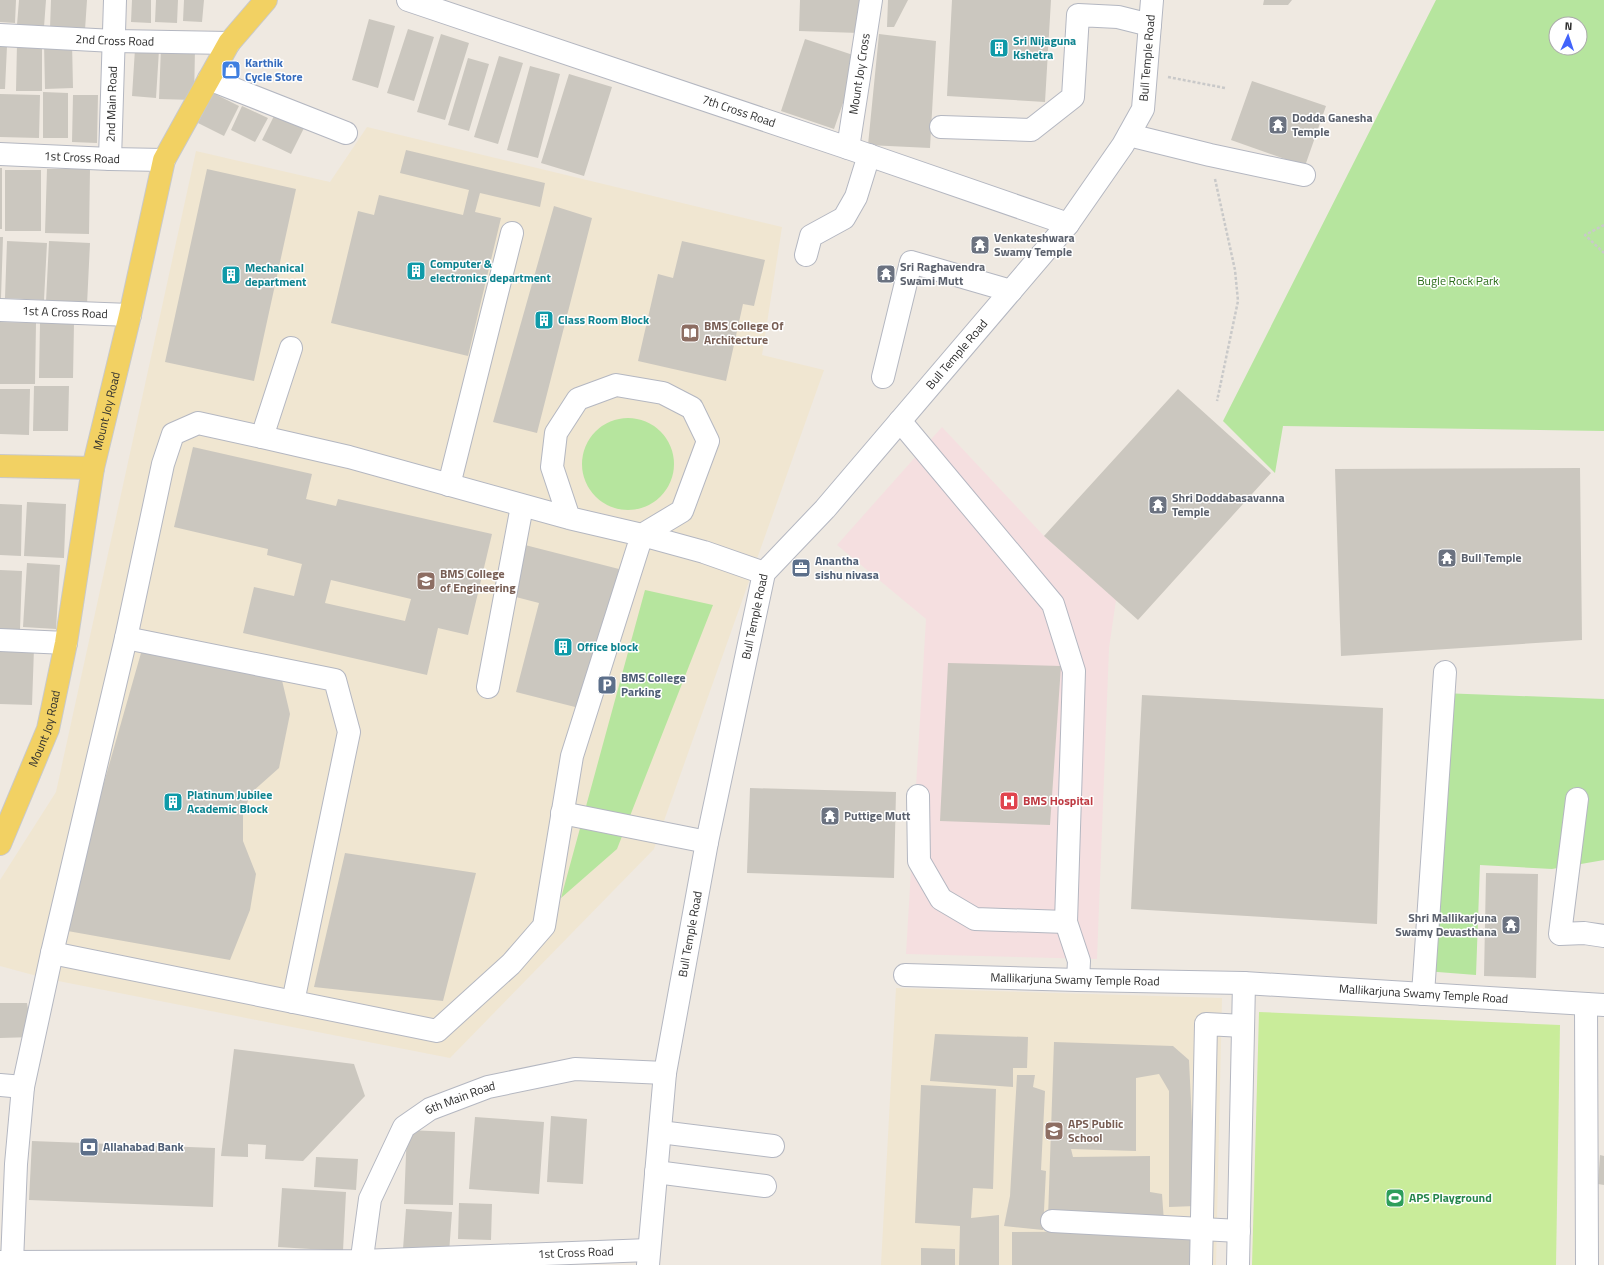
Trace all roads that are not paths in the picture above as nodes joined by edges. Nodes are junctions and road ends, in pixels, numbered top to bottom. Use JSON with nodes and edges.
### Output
{"nodes":[{"id":1,"x":115,"y":0,"type":"edge"},
{"id":2,"x":266,"y":0,"type":"edge"},
{"id":3,"x":408,"y":0,"type":"edge"},
{"id":4,"x":871,"y":0,"type":"edge"},
{"id":5,"x":1152,"y":0,"type":"edge"},
{"id":6,"x":1150,"y":25,"type":"junction"},
{"id":7,"x":0,"y":35,"type":"edge"},
{"id":8,"x":114,"y":41,"type":"junction"},
{"id":9,"x":229,"y":43,"type":"junction"},
{"id":10,"x":209,"y":79,"type":"junction"},
{"id":11,"x":941,"y":127,"type":"dead end"},
{"id":12,"x":346,"y":133,"type":"dead end"},
{"id":13,"x":1129,"y":134,"type":"junction"},
{"id":14,"x":848,"y":148,"type":"junction"},
{"id":15,"x":0,"y":154,"type":"edge"},
{"id":16,"x":868,"y":155,"type":"junction"},
{"id":17,"x":110,"y":159,"type":"junction"},
{"id":18,"x":164,"y":160,"type":"junction"},
{"id":19,"x":1304,"y":175,"type":"dead end"},
{"id":20,"x":1068,"y":224,"type":"junction"},
{"id":21,"x":512,"y":233,"type":"dead end"},
{"id":22,"x":806,"y":255,"type":"dead end"},
{"id":23,"x":1010,"y":291,"type":"junction"},
{"id":24,"x":0,"y":310,"type":"edge"},
{"id":25,"x":130,"y":315,"type":"junction"},
{"id":26,"x":291,"y":348,"type":"dead end"},
{"id":27,"x":883,"y":377,"type":"dead end"},
{"id":28,"x":900,"y":421,"type":"junction"},
{"id":29,"x":262,"y":436,"type":"junction"},
{"id":30,"x":0,"y":466,"type":"edge"},
{"id":31,"x":93,"y":468,"type":"junction"},
{"id":32,"x":449,"y":486,"type":"junction"},
{"id":33,"x":522,"y":506,"type":"junction"},
{"id":34,"x":569,"y":518,"type":"junction"},
{"id":35,"x":642,"y":535,"type":"junction"},
{"id":36,"x":764,"y":573,"type":"junction"},
{"id":37,"x":126,"y":638,"type":"junction"},
{"id":38,"x":0,"y":640,"type":"edge"},
{"id":39,"x":66,"y":642,"type":"junction"},
{"id":40,"x":1445,"y":672,"type":"dead end"},
{"id":41,"x":488,"y":688,"type":"dead end"},
{"id":42,"x":918,"y":796,"type":"dead end"},
{"id":43,"x":1577,"y":799,"type":"dead end"},
{"id":44,"x":562,"y":813,"type":"junction"},
{"id":45,"x":707,"y":842,"type":"junction"},
{"id":46,"x":0,"y":844,"type":"edge"},
{"id":47,"x":1066,"y":922,"type":"junction"},
{"id":48,"x":1604,"y":936,"type":"edge"},
{"id":49,"x":52,"y":953,"type":"junction"},
{"id":50,"x":905,"y":975,"type":"dead end"},
{"id":51,"x":1078,"y":980,"type":"junction"},
{"id":52,"x":1244,"y":982,"type":"junction"},
{"id":53,"x":1423,"y":994,"type":"junction"},
{"id":54,"x":293,"y":1002,"type":"junction"},
{"id":55,"x":1595,"y":1004,"type":"edge"},
{"id":56,"x":1243,"y":1026,"type":"junction"},
{"id":57,"x":665,"y":1074,"type":"junction"},
{"id":58,"x":0,"y":1085,"type":"edge"},
{"id":59,"x":23,"y":1087,"type":"junction"},
{"id":60,"x":660,"y":1132,"type":"junction"},
{"id":61,"x":773,"y":1146,"type":"dead end"},
{"id":62,"x":8,"y":1163,"type":"edge"},
{"id":63,"x":656,"y":1172,"type":"junction"},
{"id":64,"x":765,"y":1186,"type":"dead end"},
{"id":65,"x":1052,"y":1221,"type":"dead end"},
{"id":66,"x":7,"y":1224,"type":"edge"},
{"id":67,"x":1202,"y":1229,"type":"junction"},
{"id":68,"x":1239,"y":1231,"type":"junction"},
{"id":69,"x":648,"y":1258,"type":"edge"},
{"id":70,"x":6,"y":1262,"type":"edge"},
{"id":71,"x":361,"y":1263,"type":"edge"},
{"id":72,"x":1201,"y":1265,"type":"edge"},
{"id":73,"x":1238,"y":1265,"type":"edge"},
{"id":74,"x":1587,"y":1265,"type":"edge"}],
"edges":[{"from":1,"to":8,"type":"street","name":"2nd Main Road"},
{"from":2,"to":9,"type":"main road","name":"Mount Joy Road"},
{"from":3,"to":14,"type":"street","name":"7th Cross Road"},
{"from":4,"to":14,"type":"street","name":"Mount Joy Cross"},
{"from":5,"to":6,"type":"street","name":"Bull Temple Road"},
{"from":6,"to":11,"type":"street"},
{"from":6,"to":13,"type":"street","name":"Bull Temple Road"},
{"from":7,"to":8,"type":"street","name":"2nd Cross Road"},
{"from":8,"to":9,"type":"street","name":"2nd Cross Road"},
{"from":8,"to":17,"type":"street","name":"2nd Main Road"},
{"from":9,"to":10,"type":"main road","name":"Mount Joy Road"},
{"from":10,"to":12,"type":"street"},
{"from":10,"to":18,"type":"main road","name":"Mount Joy Road"},
{"from":13,"to":19,"type":"street"},
{"from":13,"to":20,"type":"street","name":"Bull Temple Road"},
{"from":14,"to":16,"type":"street","name":"7th Cross Road"},
{"from":15,"to":17,"type":"street","name":"1st Cross Road"},
{"from":16,"to":20,"type":"street","name":"7th Cross Road"},
{"from":16,"to":22,"type":"street"},
{"from":17,"to":18,"type":"street","name":"1st Cross Road"},
{"from":18,"to":25,"type":"main road","name":"Mount Joy Road"},
{"from":20,"to":23,"type":"street","name":"Bull Temple Road"},
{"from":21,"to":32,"type":"street"},
{"from":23,"to":27,"type":"street"},
{"from":23,"to":28,"type":"street","name":"Bull Temple Road"},
{"from":24,"to":25,"type":"street","name":"1st A Cross Road"},
{"from":25,"to":31,"type":"main road","name":"Mount Joy Road"},
{"from":26,"to":29,"type":"street"},
{"from":28,"to":36,"type":"street","name":"Bull Temple Road"},
{"from":28,"to":47,"type":"street"},
{"from":29,"to":32,"type":"street"},
{"from":29,"to":37,"type":"street"},
{"from":30,"to":31,"type":"main road"},
{"from":31,"to":39,"type":"main road","name":"Mount Joy Road"},
{"from":32,"to":33,"type":"street"},
{"from":33,"to":34,"type":"street"},
{"from":33,"to":41,"type":"street"},
{"from":34,"to":35,"type":"street"},
{"from":34,"to":35,"type":"street"},
{"from":35,"to":36,"type":"street"},
{"from":35,"to":44,"type":"street"},
{"from":36,"to":45,"type":"street","name":"Bull Temple Road"},
{"from":37,"to":49,"type":"street"},
{"from":37,"to":54,"type":"street"},
{"from":38,"to":39,"type":"street"},
{"from":39,"to":46,"type":"main road","name":"Mount Joy Road"},
{"from":40,"to":53,"type":"street"},
{"from":42,"to":47,"type":"street"},
{"from":43,"to":48,"type":"street"},
{"from":44,"to":45,"type":"street"},
{"from":44,"to":54,"type":"street"},
{"from":45,"to":57,"type":"street","name":"Bull Temple Road"},
{"from":47,"to":51,"type":"street"},
{"from":49,"to":54,"type":"street"},
{"from":49,"to":59,"type":"street"},
{"from":50,"to":51,"type":"street","name":"Mallikarjuna Swamy Temple Road"},
{"from":51,"to":52,"type":"street","name":"Mallikarjuna Swamy Temple Road"},
{"from":52,"to":53,"type":"street","name":"Mallikarjuna Swamy Temple Road"},
{"from":52,"to":56,"type":"street"},
{"from":53,"to":55,"type":"street","name":"Mallikarjuna Swamy Temple Road"},
{"from":55,"to":74,"type":"street"},
{"from":56,"to":67,"type":"street"},
{"from":56,"to":68,"type":"street"},
{"from":57,"to":60,"type":"street","name":"Bull Temple Road"},
{"from":57,"to":71,"type":"street","name":"6th Main Road"},
{"from":58,"to":59,"type":"street"},
{"from":59,"to":62,"type":"street"},
{"from":60,"to":61,"type":"street"},
{"from":60,"to":63,"type":"street","name":"Bull Temple Road"},
{"from":62,"to":66,"type":"street"},
{"from":63,"to":64,"type":"street"},
{"from":63,"to":69,"type":"street","name":"Bull Temple Road"},
{"from":65,"to":67,"type":"street"},
{"from":66,"to":70,"type":"street"},
{"from":67,"to":68,"type":"street"},
{"from":67,"to":72,"type":"street"},
{"from":68,"to":73,"type":"street"},
{"from":69,"to":71,"type":"street","name":"1st Cross Road"},
{"from":70,"to":71,"type":"street","name":"1st Cross Road"}]}
